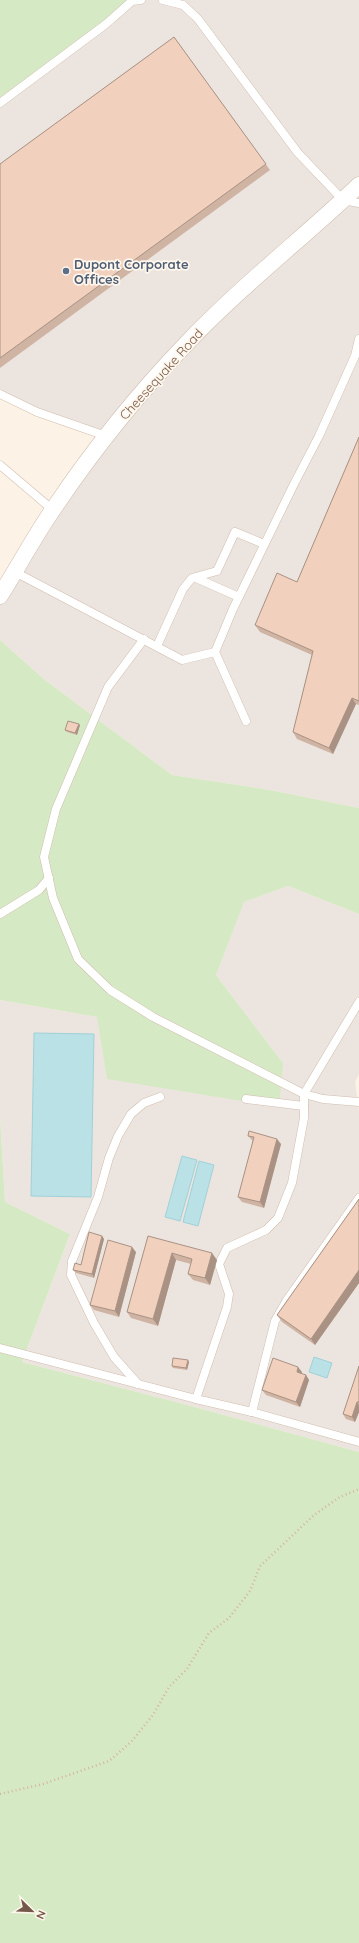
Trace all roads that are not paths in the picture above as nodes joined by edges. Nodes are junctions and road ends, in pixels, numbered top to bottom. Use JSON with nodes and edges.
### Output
{"nodes":[{"id":1,"x":141,"y":0,"type":"edge"},
{"id":2,"x":163,"y":0,"type":"edge"},
{"id":3,"x":0,"y":103,"type":"edge"},
{"id":4,"x":359,"y":185,"type":"edge"},
{"id":5,"x":343,"y":200,"type":"junction"},
{"id":6,"x":359,"y":203,"type":"edge"},
{"id":7,"x":359,"y":339,"type":"edge"},
{"id":8,"x":0,"y":394,"type":"edge"},
{"id":9,"x":106,"y":436,"type":"junction"},
{"id":10,"x":0,"y":465,"type":"edge"},
{"id":11,"x":53,"y":510,"type":"junction"},
{"id":12,"x":264,"y":544,"type":"junction"},
{"id":13,"x":15,"y":572,"type":"junction"},
{"id":14,"x":196,"y":578,"type":"junction"},
{"id":15,"x":0,"y":596,"type":"edge"},
{"id":16,"x":239,"y":597,"type":"junction"},
{"id":17,"x":144,"y":639,"type":"junction"},
{"id":18,"x":157,"y":646,"type":"junction"},
{"id":19,"x":215,"y":652,"type":"junction"},
{"id":20,"x":246,"y":721,"type":"dead end"},
{"id":21,"x":49,"y":878,"type":"junction"},
{"id":22,"x":0,"y":914,"type":"edge"},
{"id":23,"x":359,"y":1002,"type":"edge"},
{"id":24,"x":304,"y":1094,"type":"junction"},
{"id":25,"x":160,"y":1097,"type":"dead end"},
{"id":26,"x":246,"y":1099,"type":"dead end"},
{"id":27,"x":359,"y":1102,"type":"edge"},
{"id":28,"x":304,"y":1106,"type":"junction"},
{"id":29,"x":359,"y":1198,"type":"edge"},
{"id":30,"x":0,"y":1348,"type":"edge"},
{"id":31,"x":138,"y":1384,"type":"junction"},
{"id":32,"x":196,"y":1398,"type":"junction"},
{"id":33,"x":252,"y":1412,"type":"junction"},
{"id":34,"x":359,"y":1442,"type":"edge"}],
"edges":[{"from":1,"to":3,"type":"lane"},
{"from":2,"to":5,"type":"lane"},
{"from":4,"to":5,"type":"street","name":"Cheesequake Road"},
{"from":5,"to":6,"type":"lane"},
{"from":5,"to":9,"type":"street","name":"Cheesequake Road"},
{"from":7,"to":12,"type":"lane"},
{"from":8,"to":9,"type":"lane"},
{"from":9,"to":11,"type":"street","name":"Cheesequake Road"},
{"from":10,"to":11,"type":"lane"},
{"from":11,"to":13,"type":"street","name":"Cheesequake Road"},
{"from":12,"to":14,"type":"lane"},
{"from":12,"to":16,"type":"lane"},
{"from":13,"to":15,"type":"street","name":"Cheesequake Road"},
{"from":13,"to":17,"type":"lane"},
{"from":14,"to":16,"type":"lane"},
{"from":14,"to":18,"type":"lane"},
{"from":16,"to":19,"type":"lane"},
{"from":17,"to":18,"type":"lane"},
{"from":17,"to":21,"type":"lane"},
{"from":18,"to":19,"type":"lane"},
{"from":19,"to":20,"type":"lane"},
{"from":21,"to":22,"type":"lane"},
{"from":21,"to":24,"type":"lane"},
{"from":23,"to":24,"type":"lane"},
{"from":24,"to":27,"type":"lane"},
{"from":24,"to":28,"type":"lane"},
{"from":25,"to":31,"type":"lane"},
{"from":26,"to":28,"type":"lane"},
{"from":28,"to":32,"type":"lane"},
{"from":29,"to":33,"type":"lane"},
{"from":30,"to":31,"type":"lane"},
{"from":31,"to":32,"type":"lane"},
{"from":32,"to":33,"type":"lane"},
{"from":33,"to":34,"type":"lane"}]}
